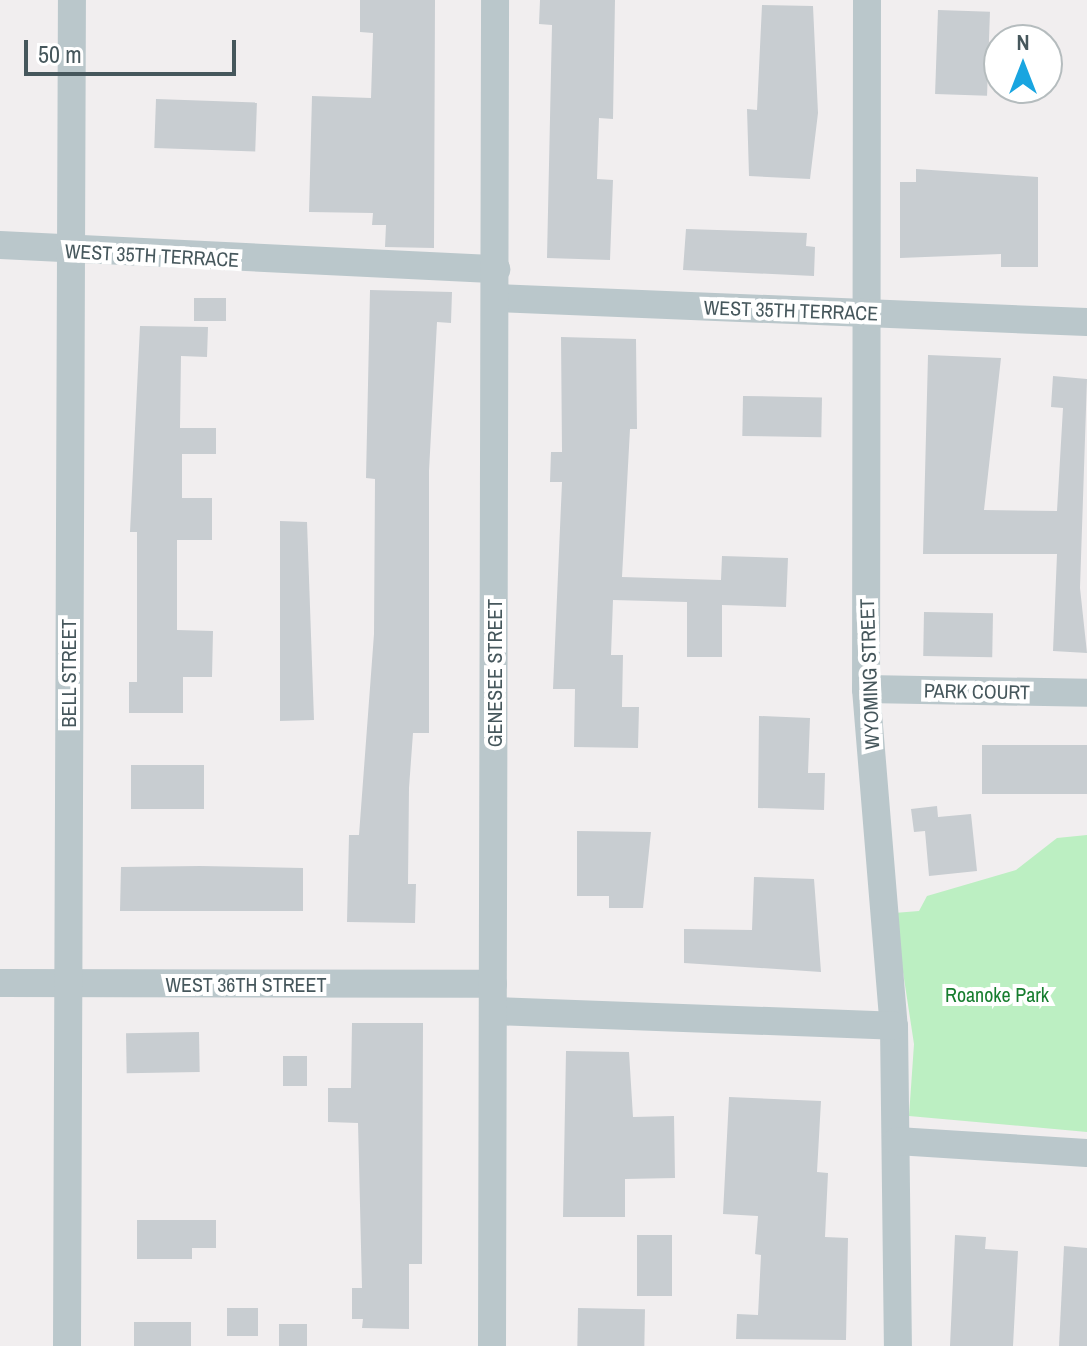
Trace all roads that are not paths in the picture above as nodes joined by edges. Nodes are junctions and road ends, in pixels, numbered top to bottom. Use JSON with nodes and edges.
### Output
{"nodes":[{"id":1,"x":72,"y":0,"type":"edge"},
{"id":2,"x":495,"y":0,"type":"edge"},
{"id":3,"x":867,"y":0,"type":"edge"},
{"id":4,"x":0,"y":245,"type":"edge"},
{"id":5,"x":70,"y":251,"type":"junction"},
{"id":6,"x":496,"y":269,"type":"junction"},
{"id":7,"x":496,"y":298,"type":"junction"},
{"id":8,"x":867,"y":313,"type":"junction"},
{"id":9,"x":1087,"y":322,"type":"edge"},
{"id":10,"x":866,"y":689,"type":"junction"},
{"id":11,"x":1087,"y":693,"type":"edge"},
{"id":12,"x":0,"y":983,"type":"edge"},
{"id":13,"x":67,"y":984,"type":"junction"},
{"id":14,"x":493,"y":997,"type":"junction"},
{"id":15,"x":894,"y":1026,"type":"junction"},
{"id":16,"x":897,"y":1141,"type":"junction"},
{"id":17,"x":1087,"y":1153,"type":"edge"},
{"id":18,"x":67,"y":1346,"type":"edge"},
{"id":19,"x":492,"y":1346,"type":"edge"},
{"id":20,"x":898,"y":1346,"type":"edge"}],
"edges":[{"from":1,"to":5,"type":"street","name":"BELL STREET"},
{"from":2,"to":6,"type":"street","name":"GENESEE STREET"},
{"from":3,"to":8,"type":"street","name":"WYOMING STREET"},
{"from":4,"to":5,"type":"street","name":"WEST 35TH TERRACE"},
{"from":5,"to":6,"type":"street","name":"WEST 35TH TERRACE"},
{"from":5,"to":13,"type":"street","name":"BELL STREET"},
{"from":6,"to":7,"type":"street","name":"GENESEE STREET"},
{"from":7,"to":8,"type":"street","name":"WEST 35TH TERRACE"},
{"from":7,"to":14,"type":"street","name":"GENESEE STREET"},
{"from":8,"to":9,"type":"street","name":"WEST 35TH TERRACE"},
{"from":8,"to":10,"type":"street","name":"WYOMING STREET"},
{"from":10,"to":11,"type":"street","name":"PARK COURT"},
{"from":10,"to":15,"type":"street","name":"WYOMING STREET"},
{"from":12,"to":13,"type":"street","name":"WEST 36TH STREET"},
{"from":13,"to":14,"type":"street","name":"WEST 36TH STREET"},
{"from":13,"to":18,"type":"street","name":"BELL STREET"},
{"from":14,"to":15,"type":"street","name":"WEST 36TH STREET"},
{"from":14,"to":19,"type":"street","name":"GENESEE STREET"},
{"from":15,"to":16,"type":"street","name":"WYOMING STREET"},
{"from":16,"to":17,"type":"street"},
{"from":16,"to":20,"type":"street","name":"WYOMING STREET"}]}
